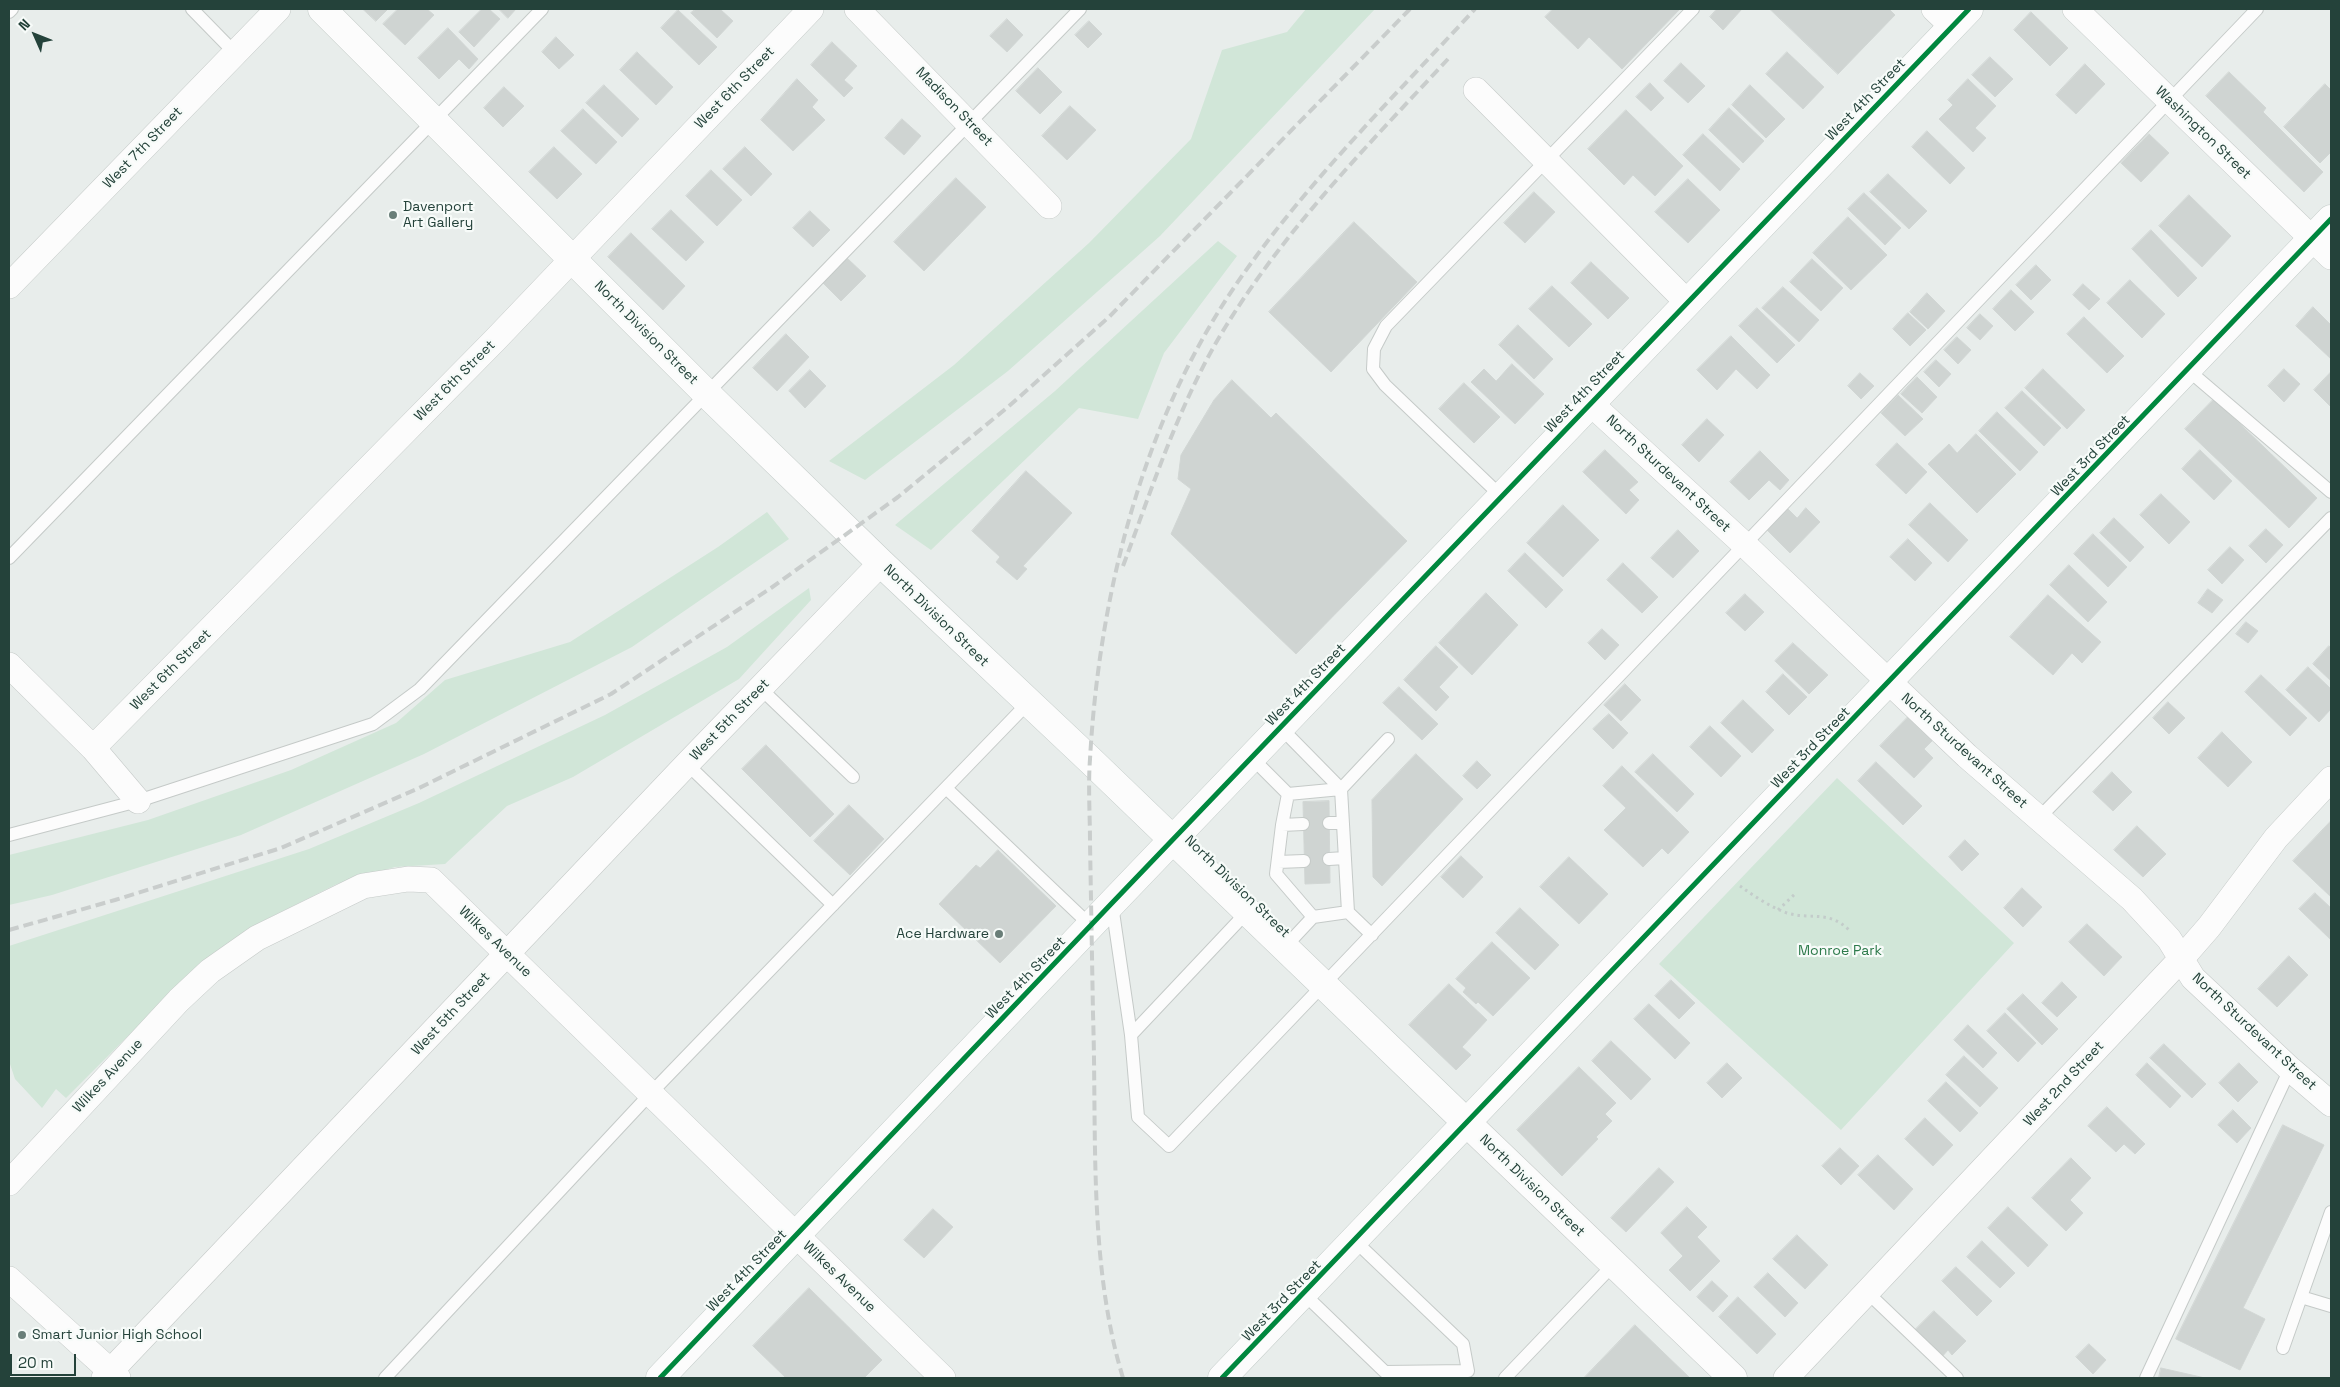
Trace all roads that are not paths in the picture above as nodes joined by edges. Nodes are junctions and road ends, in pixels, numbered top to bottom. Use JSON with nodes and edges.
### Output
{"nodes":[{"id":1,"x":12,"y":9,"type":"edge"},
{"id":2,"x":192,"y":9,"type":"edge"},
{"id":3,"x":278,"y":9,"type":"edge"},
{"id":4,"x":322,"y":9,"type":"edge"},
{"id":5,"x":542,"y":9,"type":"edge"},
{"id":6,"x":811,"y":9,"type":"edge"},
{"id":7,"x":857,"y":9,"type":"edge"},
{"id":8,"x":1080,"y":9,"type":"edge"},
{"id":9,"x":1693,"y":9,"type":"edge"},
{"id":10,"x":2075,"y":9,"type":"edge"},
{"id":11,"x":2257,"y":9,"type":"edge"},
{"id":12,"x":9,"y":12,"type":"edge"},
{"id":13,"x":1952,"y":15,"type":"edge"},
{"id":14,"x":235,"y":53,"type":"junction"},
{"id":15,"x":1476,"y":90,"type":"dead end"},
{"id":16,"x":2170,"y":100,"type":"junction"},
{"id":17,"x":434,"y":120,"type":"junction"},
{"id":18,"x":969,"y":122,"type":"junction"},
{"id":19,"x":1547,"y":162,"type":"junction"},
{"id":20,"x":1049,"y":206,"type":"dead end"},
{"id":21,"x":2331,"y":219,"type":"edge"},
{"id":22,"x":2312,"y":239,"type":"junction"},
{"id":23,"x":2331,"y":257,"type":"edge"},
{"id":24,"x":572,"y":259,"type":"junction"},
{"id":25,"x":9,"y":286,"type":"edge"},
{"id":26,"x":1687,"y":302,"type":"junction"},
{"id":27,"x":2188,"y":370,"type":"junction"},
{"id":28,"x":707,"y":394,"type":"junction"},
{"id":29,"x":1590,"y":403,"type":"junction"},
{"id":30,"x":2331,"y":492,"type":"edge"},
{"id":31,"x":1501,"y":496,"type":"junction"},
{"id":32,"x":2331,"y":518,"type":"edge"},
{"id":33,"x":1745,"y":545,"type":"junction"},
{"id":34,"x":9,"y":558,"type":"edge"},
{"id":35,"x":881,"y":563,"type":"junction"},
{"id":36,"x":9,"y":665,"type":"edge"},
{"id":37,"x":1889,"y":682,"type":"junction"},
{"id":38,"x":760,"y":688,"type":"junction"},
{"id":39,"x":1028,"y":703,"type":"junction"},
{"id":40,"x":1281,"y":728,"type":"junction"},
{"id":41,"x":1388,"y":739,"type":"dead end"},
{"id":42,"x":93,"y":748,"type":"junction"},
{"id":43,"x":1252,"y":758,"type":"junction"},
{"id":44,"x":687,"y":764,"type":"junction"},
{"id":45,"x":853,"y":777,"type":"dead end"},
{"id":46,"x":2331,"y":779,"type":"edge"},
{"id":47,"x":946,"y":788,"type":"junction"},
{"id":48,"x":1341,"y":789,"type":"junction"},
{"id":49,"x":1288,"y":794,"type":"junction"},
{"id":50,"x":138,"y":801,"type":"junction"},
{"id":51,"x":2039,"y":818,"type":"junction"},
{"id":52,"x":1329,"y":823,"type":"dead end"},
{"id":53,"x":1343,"y":823,"type":"junction"},
{"id":54,"x":1304,"y":824,"type":"dead end"},
{"id":55,"x":1282,"y":825,"type":"junction"},
{"id":56,"x":9,"y":835,"type":"edge"},
{"id":57,"x":1173,"y":842,"type":"junction"},
{"id":58,"x":1345,"y":858,"type":"junction"},
{"id":59,"x":1329,"y":859,"type":"dead end"},
{"id":60,"x":1304,"y":861,"type":"dead end"},
{"id":61,"x":1278,"y":862,"type":"junction"},
{"id":62,"x":1112,"y":903,"type":"junction"},
{"id":63,"x":833,"y":905,"type":"junction"},
{"id":64,"x":1247,"y":912,"type":"junction"},
{"id":65,"x":1348,"y":912,"type":"junction"},
{"id":66,"x":1313,"y":917,"type":"junction"},
{"id":67,"x":1091,"y":926,"type":"junction"},
{"id":68,"x":1372,"y":935,"type":"junction"},
{"id":69,"x":1284,"y":948,"type":"junction"},
{"id":70,"x":507,"y":954,"type":"junction"},
{"id":71,"x":2182,"y":958,"type":"junction"},
{"id":72,"x":1323,"y":985,"type":"junction"},
{"id":73,"x":1131,"y":1035,"type":"junction"},
{"id":74,"x":2290,"y":1070,"type":"junction"},
{"id":75,"x":651,"y":1094,"type":"junction"},
{"id":76,"x":2331,"y":1104,"type":"edge"},
{"id":77,"x":1468,"y":1124,"type":"junction"},
{"id":78,"x":9,"y":1182,"type":"edge"},
{"id":79,"x":2331,"y":1212,"type":"edge"},
{"id":80,"x":796,"y":1236,"type":"junction"},
{"id":81,"x":1355,"y":1241,"type":"junction"},
{"id":82,"x":1614,"y":1264,"type":"junction"},
{"id":83,"x":9,"y":1279,"type":"edge"},
{"id":84,"x":1868,"y":1293,"type":"junction"},
{"id":85,"x":1304,"y":1294,"type":"junction"},
{"id":86,"x":2301,"y":1297,"type":"junction"},
{"id":87,"x":2331,"y":1306,"type":"edge"},
{"id":88,"x":2283,"y":1348,"type":"dead end"},
{"id":89,"x":1472,"y":1375,"type":"edge"},
{"id":90,"x":111,"y":1376,"type":"edge"},
{"id":91,"x":385,"y":1378,"type":"edge"},
{"id":92,"x":660,"y":1378,"type":"edge"},
{"id":93,"x":943,"y":1378,"type":"edge"},
{"id":94,"x":1222,"y":1378,"type":"edge"},
{"id":95,"x":1505,"y":1378,"type":"edge"},
{"id":96,"x":1733,"y":1378,"type":"edge"},
{"id":97,"x":1786,"y":1378,"type":"edge"},
{"id":98,"x":1957,"y":1378,"type":"edge"},
{"id":99,"x":2146,"y":1378,"type":"edge"}],
"edges":[{"from":1,"to":12,"type":"lane"},
{"from":2,"to":14,"type":"lane"},
{"from":3,"to":14,"type":"street","name":"West 7th Street"},
{"from":4,"to":17,"type":"main road","name":"North Division Street"},
{"from":5,"to":17,"type":"lane"},
{"from":6,"to":24,"type":"street","name":"West 6th Street"},
{"from":7,"to":18,"type":"street","name":"Madison Street"},
{"from":8,"to":18,"type":"lane"},
{"from":9,"to":19,"type":"lane"},
{"from":10,"to":16,"type":"street","name":"Washington Street"},
{"from":11,"to":16,"type":"lane"},
{"from":13,"to":26,"type":"main road","name":"West 4th Street"},
{"from":14,"to":25,"type":"street","name":"West 7th Street"},
{"from":15,"to":19,"type":"street"},
{"from":16,"to":22,"type":"street","name":"Washington Street"},
{"from":16,"to":33,"type":"lane"},
{"from":17,"to":24,"type":"main road","name":"North Division Street"},
{"from":17,"to":34,"type":"lane"},
{"from":18,"to":20,"type":"street","name":"Madison Street"},
{"from":18,"to":28,"type":"lane"},
{"from":19,"to":26,"type":"street"},
{"from":19,"to":31,"type":"lane"},
{"from":21,"to":22,"type":"main road","name":"West 3rd Street"},
{"from":22,"to":23,"type":"street","name":"Washington Street"},
{"from":22,"to":27,"type":"main road","name":"West 3rd Street"},
{"from":24,"to":28,"type":"main road","name":"North Division Street"},
{"from":24,"to":42,"type":"street","name":"West 6th Street"},
{"from":26,"to":29,"type":"main road","name":"West 4th Street"},
{"from":27,"to":30,"type":"lane"},
{"from":27,"to":37,"type":"main road","name":"West 3rd Street"},
{"from":28,"to":35,"type":"main road","name":"North Division Street"},
{"from":28,"to":50,"type":"lane"},
{"from":29,"to":31,"type":"main road","name":"West 4th Street"},
{"from":29,"to":33,"type":"street","name":"North Sturdevant Street"},
{"from":31,"to":40,"type":"main road","name":"West 4th Street"},
{"from":32,"to":51,"type":"lane"},
{"from":33,"to":37,"type":"street","name":"North Sturdevant Street"},
{"from":33,"to":68,"type":"lane"},
{"from":35,"to":38,"type":"street","name":"West 5th Street"},
{"from":35,"to":39,"type":"main road","name":"North Division Street"},
{"from":36,"to":42,"type":"street"},
{"from":37,"to":51,"type":"street","name":"North Sturdevant Street"},
{"from":37,"to":77,"type":"main road","name":"West 3rd Street"},
{"from":38,"to":44,"type":"street","name":"West 5th Street"},
{"from":38,"to":45,"type":"lane"},
{"from":39,"to":47,"type":"lane"},
{"from":39,"to":57,"type":"main road","name":"North Division Street"},
{"from":40,"to":43,"type":"main road","name":"West 4th Street"},
{"from":40,"to":48,"type":"lane"},
{"from":41,"to":48,"type":"lane"},
{"from":42,"to":50,"type":"street"},
{"from":43,"to":49,"type":"lane"},
{"from":43,"to":57,"type":"main road","name":"West 4th Street"},
{"from":44,"to":63,"type":"lane"},
{"from":44,"to":70,"type":"street","name":"West 5th Street"},
{"from":46,"to":71,"type":"street","name":"West 2nd Street"},
{"from":47,"to":63,"type":"lane"},
{"from":47,"to":67,"type":"lane"},
{"from":48,"to":49,"type":"lane"},
{"from":48,"to":53,"type":"lane"},
{"from":49,"to":55,"type":"lane"},
{"from":50,"to":56,"type":"lane"},
{"from":51,"to":71,"type":"street","name":"North Sturdevant Street"},
{"from":52,"to":53,"type":"lane"},
{"from":53,"to":58,"type":"lane"},
{"from":54,"to":55,"type":"lane"},
{"from":55,"to":61,"type":"lane"},
{"from":57,"to":62,"type":"main road","name":"West 4th Street"},
{"from":57,"to":64,"type":"main road","name":"North Division Street"},
{"from":58,"to":59,"type":"lane"},
{"from":58,"to":65,"type":"lane"},
{"from":60,"to":61,"type":"lane"},
{"from":61,"to":66,"type":"lane"},
{"from":62,"to":67,"type":"main road","name":"West 4th Street"},
{"from":62,"to":73,"type":"lane"},
{"from":63,"to":75,"type":"lane"},
{"from":64,"to":69,"type":"main road","name":"North Division Street"},
{"from":64,"to":73,"type":"lane"},
{"from":65,"to":66,"type":"lane"},
{"from":65,"to":68,"type":"lane"},
{"from":66,"to":69,"type":"lane"},
{"from":67,"to":80,"type":"main road","name":"West 4th Street"},
{"from":68,"to":72,"type":"lane"},
{"from":69,"to":72,"type":"main road","name":"North Division Street"},
{"from":70,"to":75,"type":"street","name":"Wilkes Avenue"},
{"from":70,"to":78,"type":"street","name":"Wilkes Avenue"},
{"from":70,"to":90,"type":"street","name":"West 5th Street"},
{"from":71,"to":74,"type":"street","name":"North Sturdevant Street"},
{"from":71,"to":84,"type":"street","name":"West 2nd Street"},
{"from":72,"to":73,"type":"lane"},
{"from":72,"to":77,"type":"main road","name":"North Division Street"},
{"from":74,"to":76,"type":"street","name":"North Sturdevant Street"},
{"from":74,"to":99,"type":"lane"},
{"from":75,"to":80,"type":"street","name":"Wilkes Avenue"},
{"from":75,"to":91,"type":"lane"},
{"from":77,"to":81,"type":"main road","name":"West 3rd Street"},
{"from":77,"to":82,"type":"main road","name":"North Division Street"},
{"from":79,"to":86,"type":"lane"},
{"from":80,"to":92,"type":"main road","name":"West 4th Street"},
{"from":80,"to":93,"type":"street","name":"Wilkes Avenue"},
{"from":81,"to":85,"type":"main road","name":"West 3rd Street"},
{"from":81,"to":89,"type":"lane"},
{"from":82,"to":95,"type":"lane"},
{"from":82,"to":96,"type":"main road","name":"North Division Street"},
{"from":83,"to":90,"type":"street"},
{"from":84,"to":97,"type":"street","name":"West 2nd Street"},
{"from":84,"to":98,"type":"lane"},
{"from":85,"to":89,"type":"lane"},
{"from":85,"to":94,"type":"main road","name":"West 3rd Street"},
{"from":86,"to":87,"type":"lane"},
{"from":86,"to":88,"type":"lane"}]}
